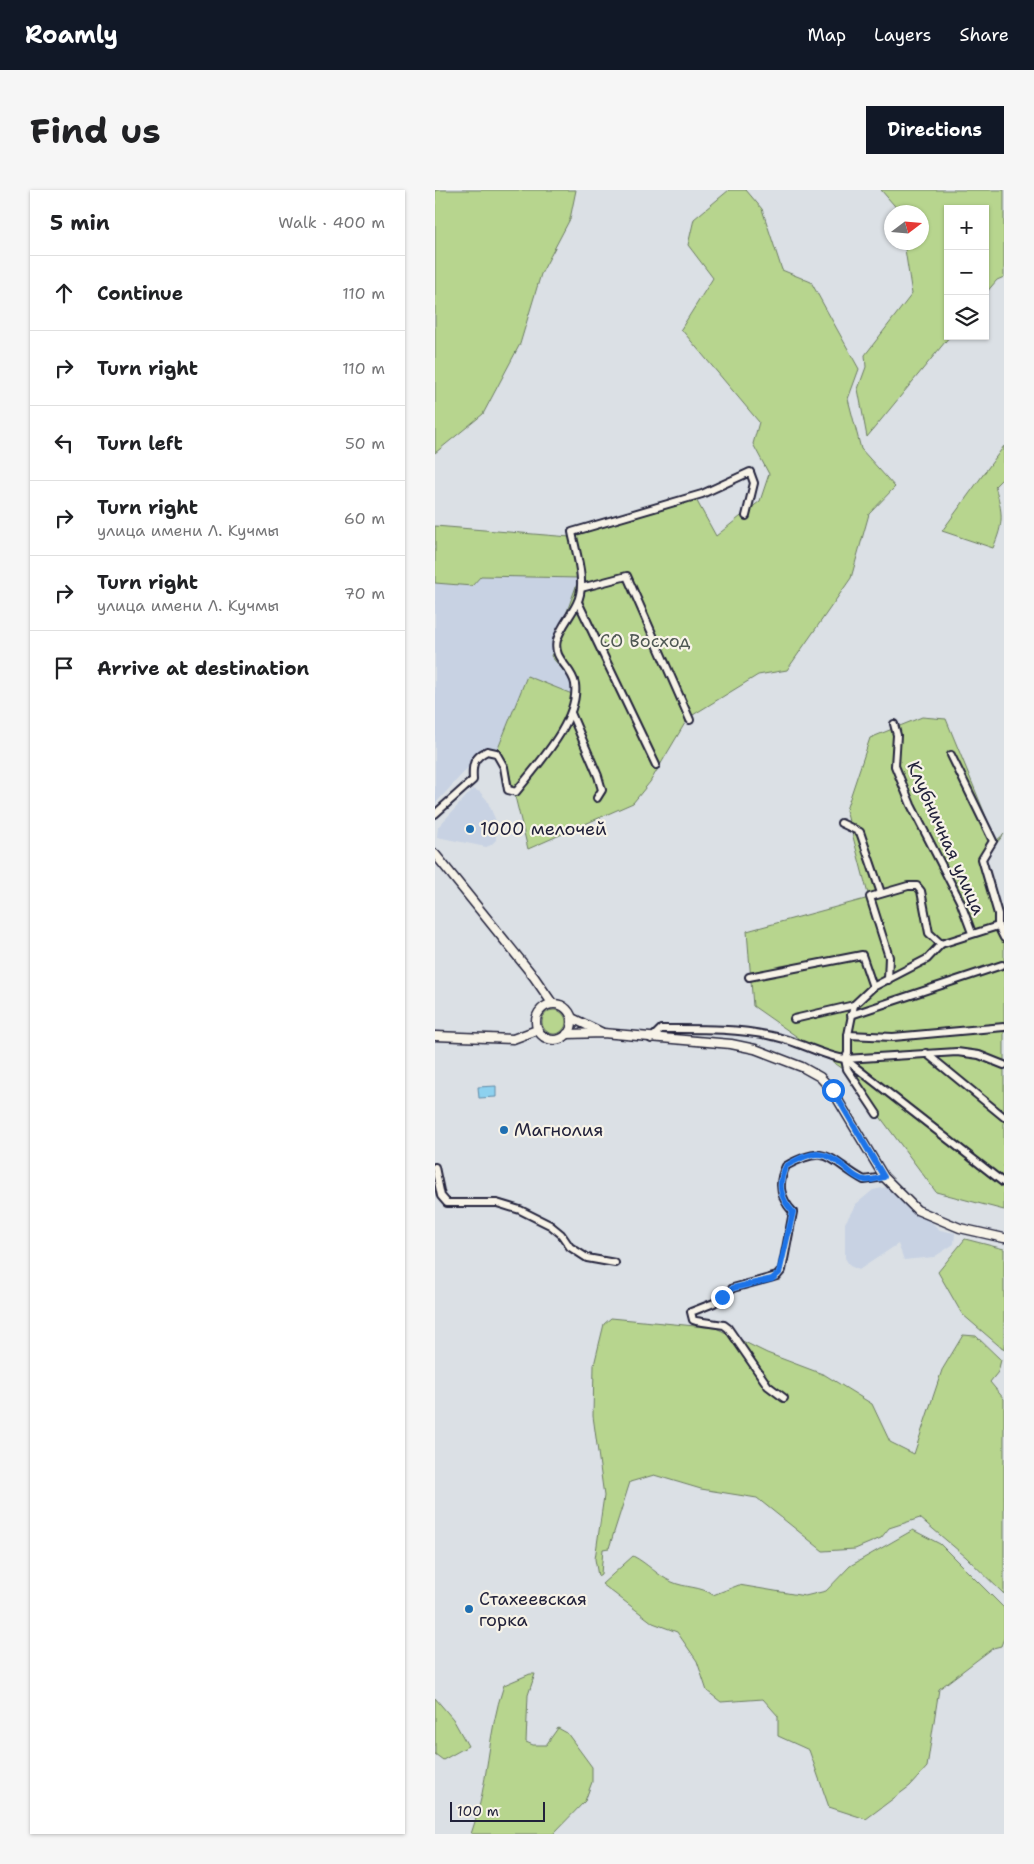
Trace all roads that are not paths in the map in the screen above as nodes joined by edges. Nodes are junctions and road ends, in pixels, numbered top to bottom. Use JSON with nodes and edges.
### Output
{"nodes":[{"id":1,"x":746,"y":516,"type":"dead end"},
{"id":2,"x":581,"y":588,"type":"junction"},
{"id":3,"x":578,"y":602,"type":"junction"},
{"id":4,"x":571,"y":713,"type":"junction"},
{"id":5,"x":690,"y":720,"type":"dead end"},
{"id":6,"x":894,"y":724,"type":"dead end"},
{"id":7,"x":951,"y":755,"type":"dead end"},
{"id":8,"x":657,"y":765,"type":"dead end"},
{"id":9,"x":597,"y":798,"type":"dead end"},
{"id":10,"x":435,"y":814,"type":"edge"},
{"id":11,"x":841,"y":822,"type":"dead end"},
{"id":12,"x":435,"y":854,"type":"edge"},
{"id":13,"x":881,"y":893,"type":"junction"},
{"id":14,"x":998,"y":926,"type":"junction"},
{"id":15,"x":972,"y":934,"type":"junction"},
{"id":16,"x":1004,"y":938,"type":"edge"},
{"id":17,"x":941,"y":944,"type":"junction"},
{"id":18,"x":1002,"y":965,"type":"dead end"},
{"id":19,"x":749,"y":977,"type":"dead end"},
{"id":20,"x":888,"y":980,"type":"junction"},
{"id":21,"x":873,"y":987,"type":"junction"},
{"id":22,"x":552,"y":1003,"type":"junction"},
{"id":23,"x":854,"y":1005,"type":"junction"},
{"id":24,"x":851,"y":1015,"type":"junction"},
{"id":25,"x":572,"y":1018,"type":"junction"},
{"id":26,"x":793,"y":1018,"type":"dead end"},
{"id":27,"x":1004,"y":1027,"type":"edge"},
{"id":28,"x":537,"y":1030,"type":"junction"},
{"id":29,"x":603,"y":1033,"type":"junction"},
{"id":30,"x":567,"y":1034,"type":"junction"},
{"id":31,"x":848,"y":1035,"type":"junction"},
{"id":32,"x":435,"y":1036,"type":"edge"},
{"id":33,"x":651,"y":1038,"type":"junction"},
{"id":34,"x":926,"y":1053,"type":"junction"},
{"id":35,"x":845,"y":1059,"type":"junction"},
{"id":36,"x":1004,"y":1065,"type":"edge"},
{"id":37,"x":877,"y":1114,"type":"dead end"},
{"id":38,"x":1004,"y":1117,"type":"edge"},
{"id":39,"x":435,"y":1167,"type":"edge"},
{"id":40,"x":884,"y":1177,"type":"junction"},
{"id":41,"x":1004,"y":1183,"type":"edge"},
{"id":42,"x":1004,"y":1238,"type":"edge"},
{"id":43,"x":615,"y":1263,"type":"dead end"},
{"id":44,"x":784,"y":1398,"type":"dead end"}],
"edges":[{"from":1,"to":2,"type":"street"},
{"from":2,"to":3,"type":"street"},
{"from":2,"to":5,"type":"street"},
{"from":3,"to":4,"type":"street"},
{"from":3,"to":8,"type":"street"},
{"from":4,"to":9,"type":"street"},
{"from":4,"to":10,"type":"street"},
{"from":6,"to":15,"type":"street","name":"Клубничная улица"},
{"from":7,"to":14,"type":"street"},
{"from":11,"to":13,"type":"street"},
{"from":12,"to":22,"type":"main road"},
{"from":13,"to":17,"type":"street"},
{"from":13,"to":20,"type":"street"},
{"from":14,"to":15,"type":"street"},
{"from":14,"to":16,"type":"street"},
{"from":15,"to":17,"type":"street"},
{"from":17,"to":20,"type":"street"},
{"from":18,"to":24,"type":"street"},
{"from":19,"to":21,"type":"street"},
{"from":20,"to":21,"type":"street"},
{"from":21,"to":23,"type":"street"},
{"from":22,"to":25,"type":"main road"},
{"from":22,"to":28,"type":"main road"},
{"from":23,"to":24,"type":"street"},
{"from":23,"to":26,"type":"street"},
{"from":24,"to":31,"type":"street"},
{"from":25,"to":29,"type":"main road"},
{"from":25,"to":30,"type":"main road"},
{"from":27,"to":31,"type":"street"},
{"from":28,"to":30,"type":"main road"},
{"from":28,"to":32,"type":"main road"},
{"from":29,"to":30,"type":"main road"},
{"from":29,"to":33,"type":"main road"},
{"from":31,"to":35,"type":"street"},
{"from":33,"to":35,"type":"street"},
{"from":33,"to":40,"type":"main road"},
{"from":34,"to":35,"type":"street"},
{"from":34,"to":36,"type":"street"},
{"from":34,"to":38,"type":"street"},
{"from":35,"to":37,"type":"street"},
{"from":35,"to":41,"type":"street"},
{"from":39,"to":43,"type":"street"},
{"from":40,"to":42,"type":"main road"},
{"from":40,"to":44,"type":"street"}]}
